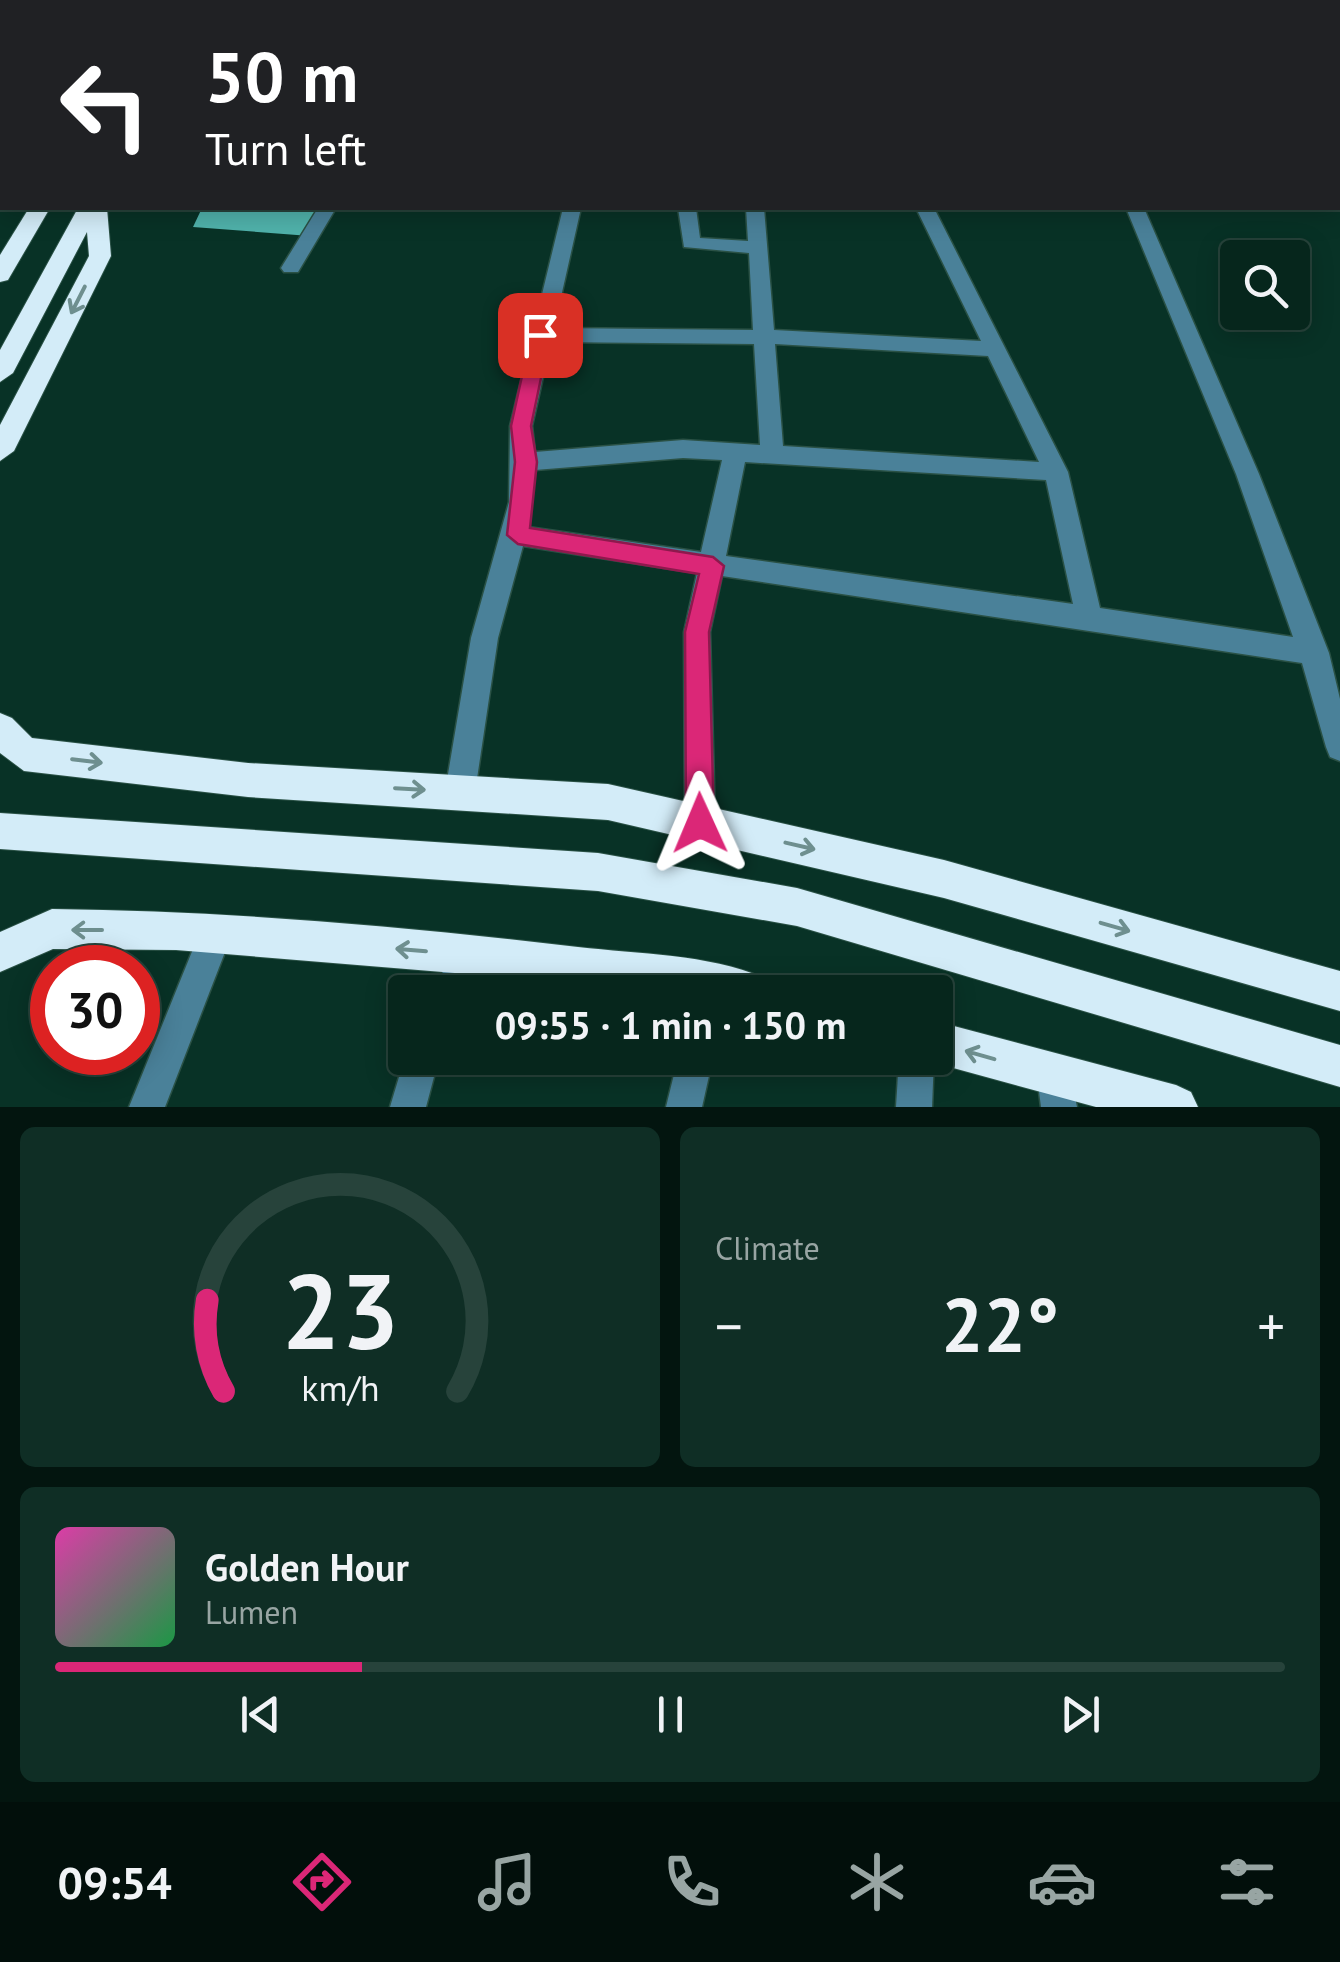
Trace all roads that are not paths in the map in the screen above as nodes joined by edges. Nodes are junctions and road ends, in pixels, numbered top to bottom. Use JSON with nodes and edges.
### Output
{"nodes":[{"id":1,"x":36,"y":210,"type":"edge"},
{"id":2,"x":37,"y":210,"type":"edge"},
{"id":3,"x":88,"y":210,"type":"edge"},
{"id":4,"x":97,"y":210,"type":"edge"},
{"id":5,"x":327,"y":210,"type":"edge"},
{"id":6,"x":571,"y":210,"type":"edge"},
{"id":7,"x":688,"y":210,"type":"edge"},
{"id":8,"x":755,"y":210,"type":"edge"},
{"id":9,"x":926,"y":210,"type":"edge"},
{"id":10,"x":1136,"y":210,"type":"edge"},
{"id":11,"x":0,"y":248,"type":"edge"},
{"id":12,"x":759,"y":248,"type":"junction"},
{"id":13,"x":290,"y":268,"type":"dead end"},
{"id":14,"x":0,"y":275,"type":"edge"},
{"id":15,"x":540,"y":335,"type":"junction"},
{"id":16,"x":767,"y":337,"type":"junction"},
{"id":17,"x":994,"y":349,"type":"junction"},
{"id":18,"x":0,"y":373,"type":"edge"},
{"id":19,"x":0,"y":451,"type":"edge"},
{"id":20,"x":735,"y":453,"type":"junction"},
{"id":21,"x":772,"y":456,"type":"junction"},
{"id":22,"x":526,"y":462,"type":"junction"},
{"id":23,"x":1056,"y":472,"type":"junction"},
{"id":24,"x":518,"y":535,"type":"junction"},
{"id":25,"x":713,"y":566,"type":"junction"},
{"id":26,"x":1089,"y":615,"type":"junction"},
{"id":27,"x":1315,"y":653,"type":"junction"},
{"id":28,"x":0,"y":729,"type":"edge"},
{"id":29,"x":1340,"y":747,"type":"edge"},
{"id":30,"x":460,"y":792,"type":"junction"},
{"id":31,"x":700,"y":823,"type":"junction"},
{"id":32,"x":0,"y":830,"type":"edge"},
{"id":33,"x":216,"y":934,"type":"junction"},
{"id":34,"x":0,"y":952,"type":"edge"},
{"id":35,"x":479,"y":955,"type":"junction"},
{"id":36,"x":463,"y":975,"type":"edge"},
{"id":37,"x":624,"y":975,"type":"edge"},
{"id":38,"x":1340,"y":991,"type":"edge"},
{"id":39,"x":953,"y":1049,"type":"edge"},
{"id":40,"x":1340,"y":1066,"type":"edge"},
{"id":41,"x":417,"y":1075,"type":"edge"},
{"id":42,"x":692,"y":1075,"type":"edge"},
{"id":43,"x":916,"y":1075,"type":"edge"},
{"id":44,"x":1057,"y":1091,"type":"edge"},
{"id":45,"x":147,"y":1107,"type":"edge"},
{"id":46,"x":408,"y":1107,"type":"edge"},
{"id":47,"x":684,"y":1107,"type":"edge"},
{"id":48,"x":914,"y":1107,"type":"edge"},
{"id":49,"x":1176,"y":1107,"type":"edge"}],
"edges":[{"from":1,"to":11,"type":"highway"},
{"from":2,"to":14,"type":"highway"},
{"from":3,"to":18,"type":"highway"},
{"from":4,"to":19,"type":"highway","one_way":true},
{"from":5,"to":13,"type":"street"},
{"from":6,"to":15,"type":"street"},
{"from":7,"to":12,"type":"street"},
{"from":8,"to":12,"type":"street"},
{"from":9,"to":17,"type":"street"},
{"from":10,"to":27,"type":"street"},
{"from":12,"to":16,"type":"street"},
{"from":15,"to":16,"type":"street"},
{"from":15,"to":22,"type":"street"},
{"from":16,"to":17,"type":"street"},
{"from":16,"to":21,"type":"street"},
{"from":17,"to":23,"type":"street"},
{"from":20,"to":21,"type":"street"},
{"from":20,"to":22,"type":"street"},
{"from":20,"to":25,"type":"street"},
{"from":21,"to":23,"type":"street"},
{"from":22,"to":24,"type":"street"},
{"from":23,"to":26,"type":"street"},
{"from":24,"to":25,"type":"street"},
{"from":24,"to":30,"type":"street"},
{"from":25,"to":26,"type":"street"},
{"from":25,"to":31,"type":"street"},
{"from":26,"to":27,"type":"street"},
{"from":27,"to":29,"type":"street"},
{"from":28,"to":30,"type":"highway","one_way":true},
{"from":30,"to":31,"type":"highway"},
{"from":31,"to":38,"type":"highway","one_way":true},
{"from":32,"to":40,"type":"highway"},
{"from":33,"to":34,"type":"highway","one_way":true},
{"from":35,"to":33,"type":"highway","one_way":true},
{"from":33,"to":45,"type":"street"},
{"from":35,"to":36,"type":"street"},
{"from":35,"to":37,"type":"highway"},
{"from":44,"to":39,"type":"highway","one_way":true},
{"from":41,"to":46,"type":"street"},
{"from":42,"to":47,"type":"street"},
{"from":43,"to":48,"type":"street"},
{"from":44,"to":49,"type":"highway"}]}
